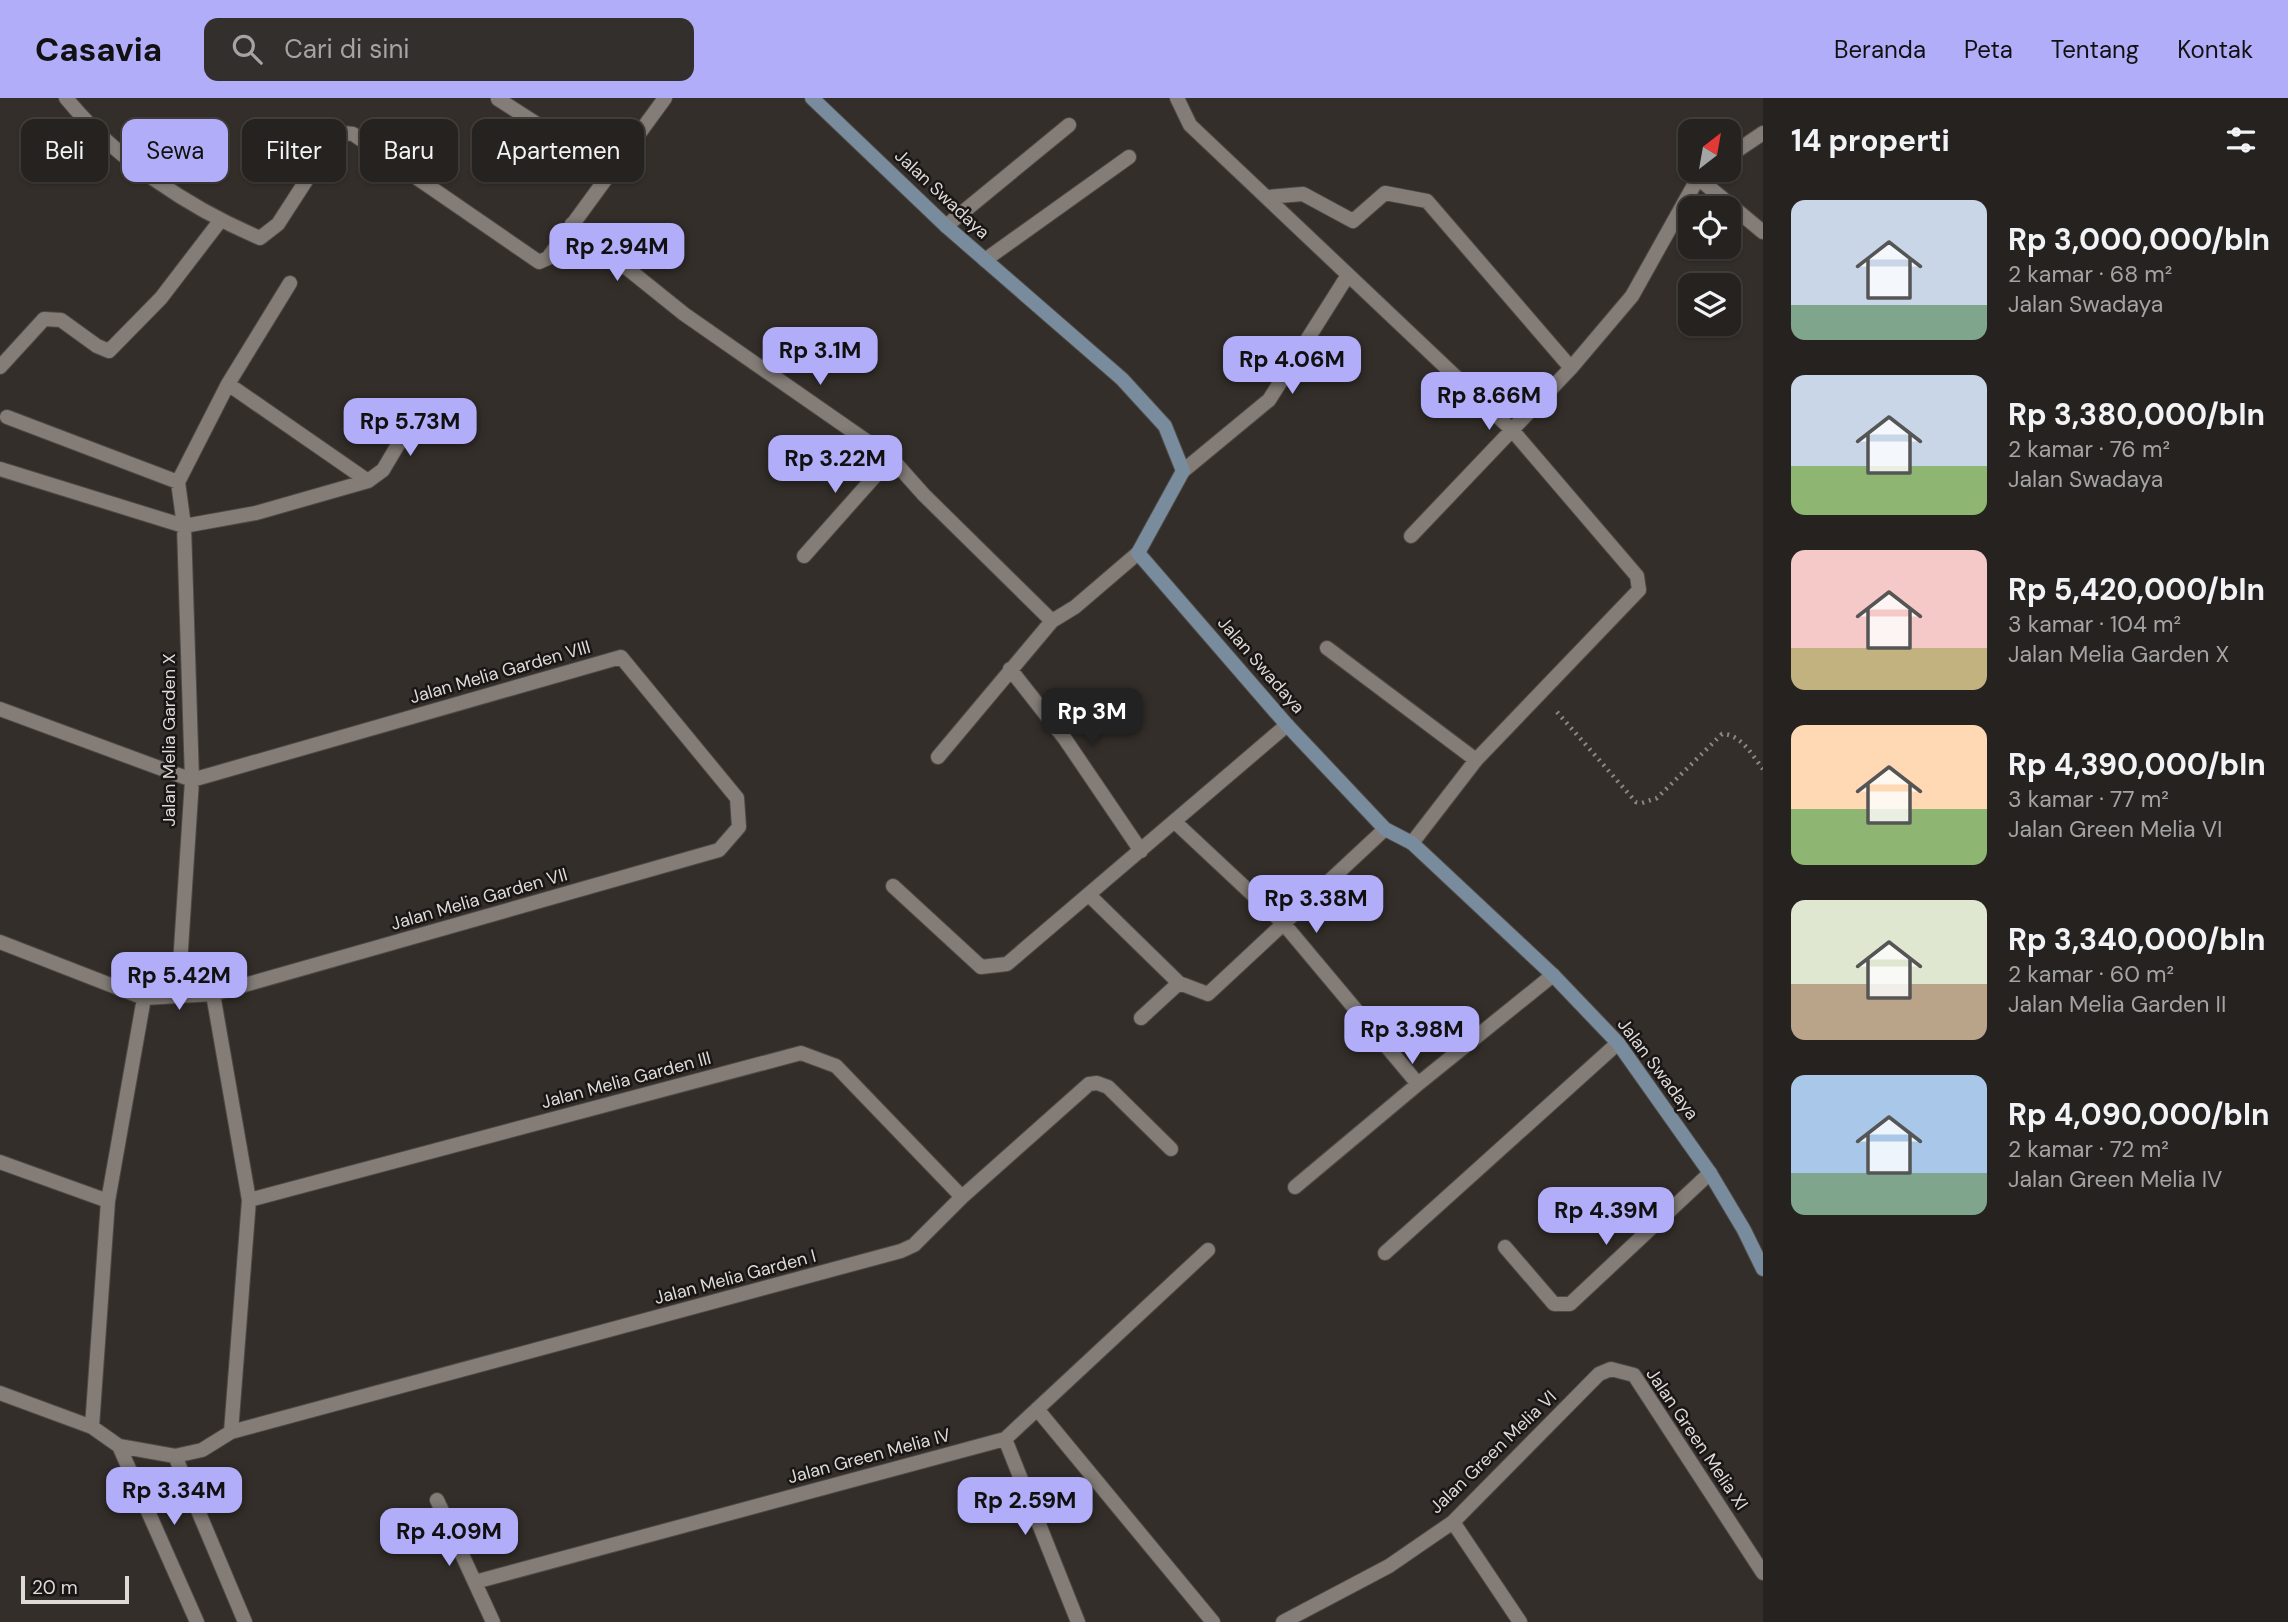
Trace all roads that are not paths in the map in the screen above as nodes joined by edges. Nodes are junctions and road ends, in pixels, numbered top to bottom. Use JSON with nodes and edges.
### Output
{"nodes":[{"id":1,"x":66,"y":98,"type":"edge"},
{"id":2,"x":664,"y":98,"type":"edge"},
{"id":3,"x":812,"y":98,"type":"edge"},
{"id":4,"x":1177,"y":98,"type":"edge"},
{"id":5,"x":498,"y":99,"type":"edge"},
{"id":6,"x":529,"y":119,"type":"edge"},
{"id":7,"x":644,"y":125,"type":"edge"},
{"id":8,"x":1069,"y":125,"type":"dead end"},
{"id":9,"x":1763,"y":133,"type":"edge"},
{"id":10,"x":1741,"y":148,"type":"edge"},
{"id":11,"x":1129,"y":157,"type":"dead end"},
{"id":12,"x":602,"y":182,"type":"edge"},
{"id":13,"x":1699,"y":182,"type":"edge"},
{"id":14,"x":1712,"y":182,"type":"edge"},
{"id":15,"x":1268,"y":197,"type":"junction"},
{"id":16,"x":220,"y":221,"type":"junction"},
{"id":17,"x":572,"y":224,"type":"junction"},
{"id":18,"x":946,"y":226,"type":"junction"},
{"id":19,"x":1763,"y":232,"type":"edge"},
{"id":20,"x":985,"y":260,"type":"junction"},
{"id":21,"x":1349,"y":275,"type":"junction"},
{"id":22,"x":290,"y":283,"type":"dead end"},
{"id":23,"x":0,"y":368,"type":"edge"},
{"id":24,"x":1571,"y":368,"type":"junction"},
{"id":25,"x":228,"y":384,"type":"junction"},
{"id":26,"x":421,"y":407,"type":"dead end"},
{"id":27,"x":7,"y":417,"type":"dead end"},
{"id":28,"x":1512,"y":430,"type":"junction"},
{"id":29,"x":891,"y":458,"type":"junction"},
{"id":30,"x":0,"y":468,"type":"edge"},
{"id":31,"x":1184,"y":471,"type":"junction"},
{"id":32,"x":368,"y":481,"type":"junction"},
{"id":33,"x":178,"y":482,"type":"junction"},
{"id":34,"x":184,"y":526,"type":"junction"},
{"id":35,"x":1411,"y":536,"type":"dead end"},
{"id":36,"x":1138,"y":553,"type":"junction"},
{"id":37,"x":804,"y":556,"type":"dead end"},
{"id":38,"x":1052,"y":621,"type":"junction"},
{"id":39,"x":1327,"y":649,"type":"dead end"},
{"id":40,"x":1010,"y":669,"type":"junction"},
{"id":41,"x":0,"y":709,"type":"edge"},
{"id":42,"x":1287,"y":725,"type":"junction"},
{"id":43,"x":938,"y":757,"type":"dead end"},
{"id":44,"x":1476,"y":760,"type":"junction"},
{"id":45,"x":192,"y":780,"type":"junction"},
{"id":46,"x":738,"y":820,"type":"joint"},
{"id":47,"x":1175,"y":822,"type":"junction"},
{"id":48,"x":1385,"y":829,"type":"junction"},
{"id":49,"x":1412,"y":843,"type":"junction"},
{"id":50,"x":1141,"y":851,"type":"junction"},
{"id":51,"x":893,"y":886,"type":"dead end"},
{"id":52,"x":1089,"y":895,"type":"junction"},
{"id":53,"x":1284,"y":924,"type":"junction"},
{"id":54,"x":0,"y":942,"type":"edge"},
{"id":55,"x":1553,"y":975,"type":"junction"},
{"id":56,"x":1178,"y":984,"type":"junction"},
{"id":57,"x":178,"y":995,"type":"junction"},
{"id":58,"x":213,"y":995,"type":"junction"},
{"id":59,"x":144,"y":998,"type":"junction"},
{"id":60,"x":1141,"y":1018,"type":"dead end"},
{"id":61,"x":1618,"y":1043,"type":"junction"},
{"id":62,"x":1418,"y":1084,"type":"junction"},
{"id":63,"x":1171,"y":1149,"type":"dead end"},
{"id":64,"x":0,"y":1162,"type":"edge"},
{"id":65,"x":1710,"y":1173,"type":"junction"},
{"id":66,"x":1295,"y":1187,"type":"dead end"},
{"id":67,"x":962,"y":1197,"type":"junction"},
{"id":68,"x":249,"y":1200,"type":"junction"},
{"id":69,"x":108,"y":1201,"type":"junction"},
{"id":70,"x":1505,"y":1247,"type":"dead end"},
{"id":71,"x":1208,"y":1250,"type":"dead end"},
{"id":72,"x":1385,"y":1252,"type":"dead end"},
{"id":73,"x":1763,"y":1269,"type":"edge"},
{"id":74,"x":1616,"y":1370,"type":"joint"},
{"id":75,"x":0,"y":1393,"type":"edge"},
{"id":76,"x":1037,"y":1409,"type":"junction"},
{"id":77,"x":92,"y":1427,"type":"junction"},
{"id":78,"x":231,"y":1432,"type":"junction"},
{"id":79,"x":1005,"y":1439,"type":"junction"},
{"id":80,"x":119,"y":1446,"type":"junction"},
{"id":81,"x":175,"y":1456,"type":"junction"},
{"id":82,"x":438,"y":1500,"type":"dead end"},
{"id":83,"x":1453,"y":1522,"type":"junction"},
{"id":84,"x":1763,"y":1573,"type":"edge"},
{"id":85,"x":475,"y":1582,"type":"junction"},
{"id":86,"x":197,"y":1622,"type":"edge"},
{"id":87,"x":245,"y":1622,"type":"edge"},
{"id":88,"x":493,"y":1622,"type":"edge"},
{"id":89,"x":1078,"y":1622,"type":"edge"},
{"id":90,"x":1213,"y":1622,"type":"edge"},
{"id":91,"x":1283,"y":1622,"type":"edge"},
{"id":92,"x":1520,"y":1622,"type":"edge"}],
"edges":[{"from":1,"to":16,"type":"street"},
{"from":2,"to":7,"type":"street"},
{"from":3,"to":18,"type":"street","name":"Jalan Swadaya"},
{"from":4,"to":15,"type":"street"},
{"from":5,"to":6,"type":"street"},
{"from":8,"to":18,"type":"street"},
{"from":9,"to":10,"type":"street"},
{"from":11,"to":20,"type":"street"},
{"from":12,"to":17,"type":"street"},
{"from":13,"to":24,"type":"street"},
{"from":14,"to":19,"type":"street"},
{"from":15,"to":21,"type":"street"},
{"from":15,"to":24,"type":"street"},
{"from":16,"to":17,"type":"street"},
{"from":16,"to":23,"type":"street"},
{"from":17,"to":29,"type":"street"},
{"from":18,"to":20,"type":"street","name":"Jalan Swadaya"},
{"from":20,"to":31,"type":"street","name":"Jalan Swadaya"},
{"from":21,"to":28,"type":"street"},
{"from":21,"to":31,"type":"street"},
{"from":22,"to":25,"type":"street"},
{"from":24,"to":28,"type":"street"},
{"from":25,"to":32,"type":"street"},
{"from":25,"to":33,"type":"street"},
{"from":26,"to":32,"type":"street"},
{"from":27,"to":33,"type":"street"},
{"from":28,"to":35,"type":"street"},
{"from":28,"to":44,"type":"street"},
{"from":29,"to":37,"type":"street"},
{"from":29,"to":38,"type":"street"},
{"from":30,"to":34,"type":"street"},
{"from":31,"to":36,"type":"street"},
{"from":32,"to":34,"type":"street"},
{"from":33,"to":34,"type":"street","name":"Jalan Melia Garden X"},
{"from":34,"to":45,"type":"street","name":"Jalan Melia Garden X"},
{"from":36,"to":38,"type":"street"},
{"from":36,"to":42,"type":"street","name":"Jalan Swadaya"},
{"from":38,"to":40,"type":"street"},
{"from":39,"to":44,"type":"street"},
{"from":40,"to":43,"type":"street"},
{"from":40,"to":50,"type":"street"},
{"from":41,"to":45,"type":"street"},
{"from":42,"to":47,"type":"street"},
{"from":42,"to":48,"type":"street","name":"Jalan Swadaya"},
{"from":44,"to":49,"type":"street"},
{"from":45,"to":46,"type":"street","name":"Jalan Melia Garden VIII"},
{"from":45,"to":57,"type":"street","name":"Jalan Melia Garden X"},
{"from":46,"to":58,"type":"street","name":"Jalan Melia Garden VII"},
{"from":47,"to":50,"type":"street"},
{"from":47,"to":53,"type":"street"},
{"from":48,"to":49,"type":"street","name":"Jalan Swadaya"},
{"from":48,"to":53,"type":"street"},
{"from":49,"to":55,"type":"street","name":"Jalan Swadaya"},
{"from":50,"to":52,"type":"street"},
{"from":51,"to":52,"type":"street"},
{"from":52,"to":56,"type":"street"},
{"from":53,"to":56,"type":"street"},
{"from":53,"to":62,"type":"street"},
{"from":54,"to":59,"type":"street"},
{"from":55,"to":61,"type":"street","name":"Jalan Swadaya"},
{"from":55,"to":62,"type":"street"},
{"from":56,"to":60,"type":"street"},
{"from":57,"to":58,"type":"street","name":"Jalan Melia Garden VII"},
{"from":57,"to":59,"type":"street","name":"Jalan Melia Garden VII"},
{"from":58,"to":68,"type":"street"},
{"from":59,"to":69,"type":"street"},
{"from":61,"to":65,"type":"street","name":"Jalan Swadaya"},
{"from":61,"to":72,"type":"street"},
{"from":62,"to":66,"type":"street"},
{"from":63,"to":67,"type":"street","name":"Jalan Melia Garden I"},
{"from":64,"to":69,"type":"street"},
{"from":65,"to":70,"type":"street"},
{"from":65,"to":73,"type":"street","name":"Jalan Swadaya"},
{"from":67,"to":68,"type":"street","name":"Jalan Melia Garden III"},
{"from":67,"to":78,"type":"street","name":"Jalan Melia Garden I"},
{"from":68,"to":78,"type":"street"},
{"from":69,"to":77,"type":"street"},
{"from":71,"to":76,"type":"street","name":"Jalan Green Melia IV"},
{"from":74,"to":83,"type":"street","name":"Jalan Green Melia VI"},
{"from":74,"to":84,"type":"street","name":"Jalan Green Melia XI"},
{"from":75,"to":77,"type":"street"},
{"from":76,"to":79,"type":"street","name":"Jalan Green Melia IV"},
{"from":76,"to":90,"type":"street"},
{"from":77,"to":80,"type":"street"},
{"from":78,"to":81,"type":"street","name":"Jalan Melia Garden I"},
{"from":79,"to":85,"type":"street","name":"Jalan Green Melia IV"},
{"from":79,"to":89,"type":"street"},
{"from":80,"to":81,"type":"street"},
{"from":80,"to":86,"type":"street"},
{"from":81,"to":87,"type":"street"},
{"from":82,"to":85,"type":"street"},
{"from":83,"to":91,"type":"street","name":"Jalan Green Melia VI"},
{"from":83,"to":92,"type":"street"},
{"from":85,"to":88,"type":"street"}]}
